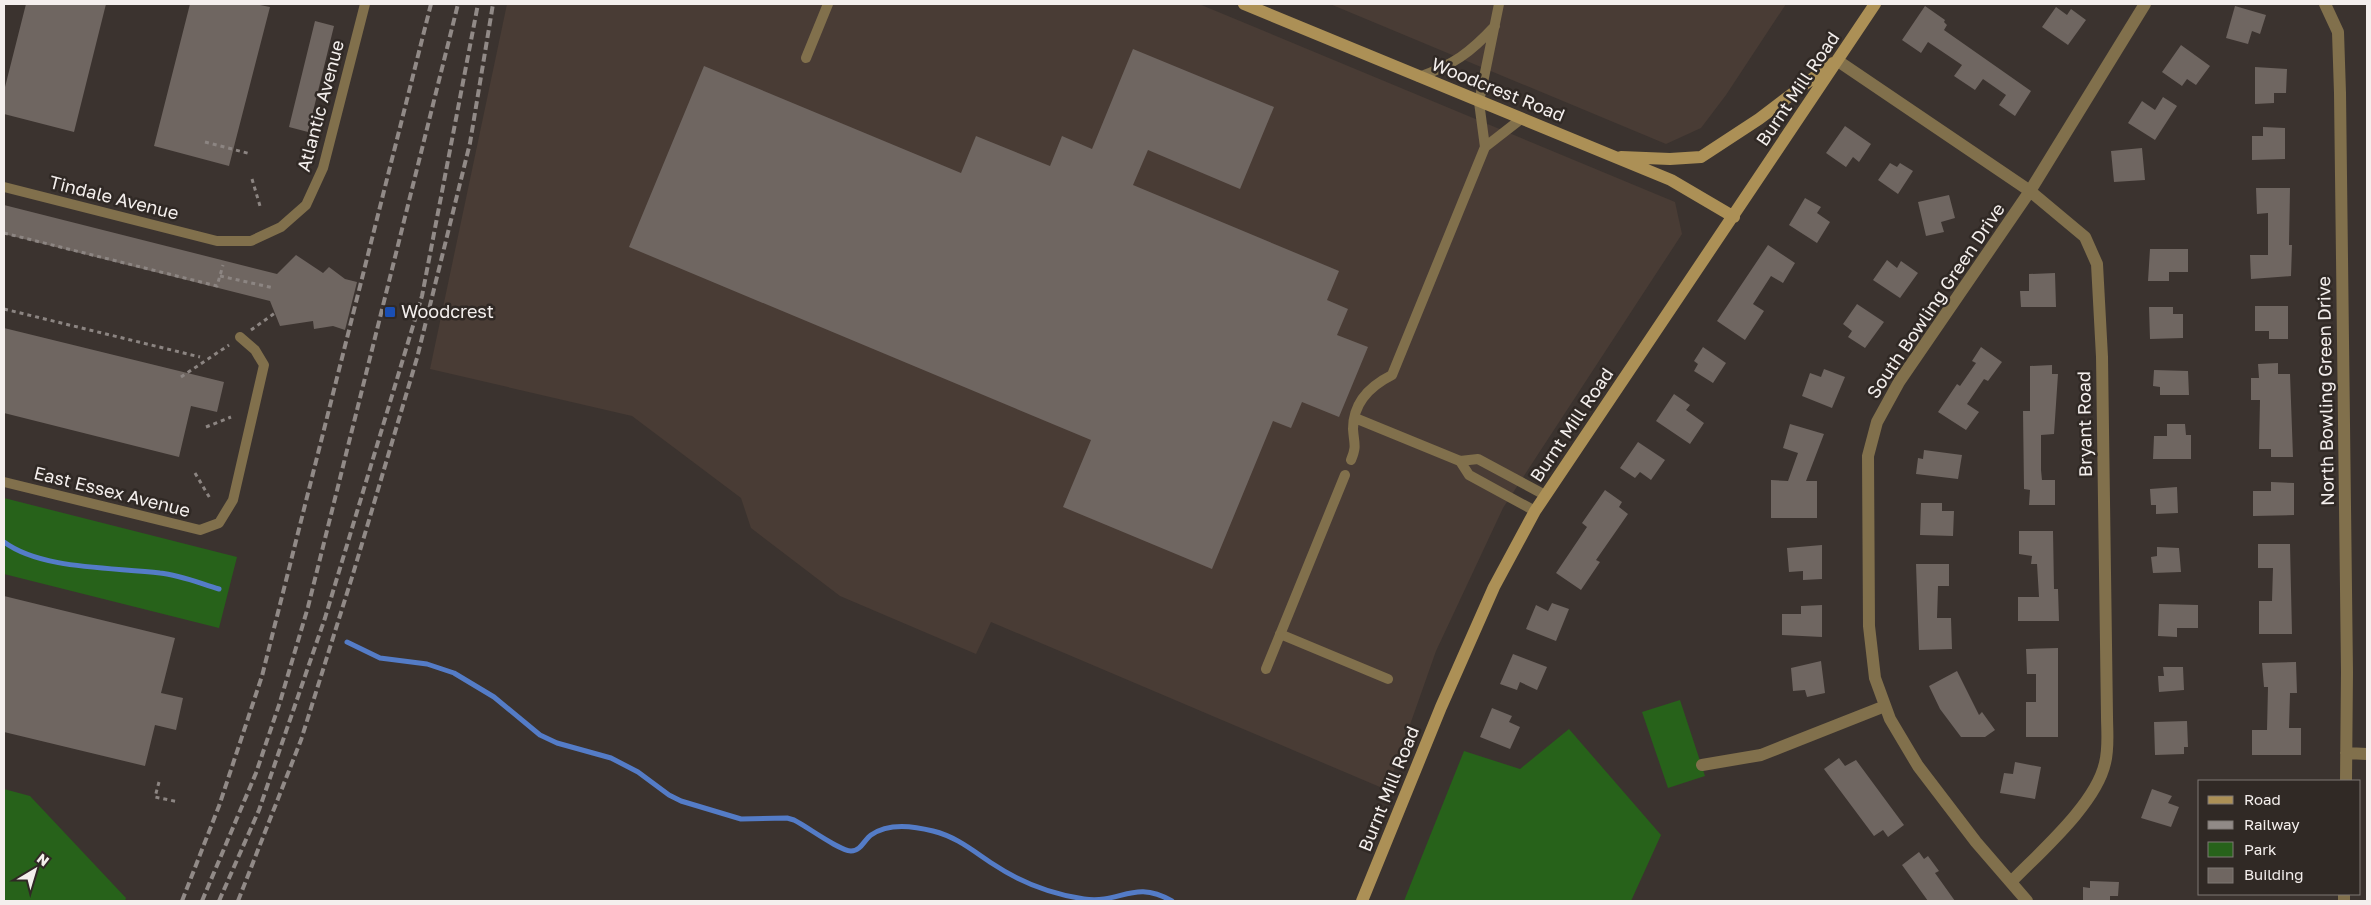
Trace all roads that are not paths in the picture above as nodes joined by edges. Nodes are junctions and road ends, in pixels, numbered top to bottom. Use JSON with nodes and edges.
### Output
{"nodes":[{"id":1,"x":365,"y":4,"type":"edge"},
{"id":2,"x":828,"y":4,"type":"edge"},
{"id":3,"x":1244,"y":4,"type":"edge"},
{"id":4,"x":1499,"y":4,"type":"edge"},
{"id":5,"x":1875,"y":4,"type":"edge"},
{"id":6,"x":2145,"y":4,"type":"edge"},
{"id":7,"x":2325,"y":4,"type":"edge"},
{"id":8,"x":1496,"y":26,"type":"junction"},
{"id":9,"x":806,"y":58,"type":"dead end"},
{"id":10,"x":1838,"y":61,"type":"junction"},
{"id":11,"x":1419,"y":77,"type":"junction"},
{"id":12,"x":1479,"y":102,"type":"junction"},
{"id":13,"x":1522,"y":119,"type":"junction"},
{"id":14,"x":1485,"y":147,"type":"junction"},
{"id":15,"x":1613,"y":156,"type":"junction"},
{"id":16,"x":4,"y":187,"type":"edge"},
{"id":17,"x":2030,"y":191,"type":"junction"},
{"id":18,"x":1734,"y":217,"type":"junction"},
{"id":19,"x":216,"y":241,"type":"joint"},
{"id":20,"x":240,"y":337,"type":"dead end"},
{"id":21,"x":1355,"y":418,"type":"junction"},
{"id":22,"x":1351,"y":460,"type":"dead end"},
{"id":23,"x":1460,"y":461,"type":"junction"},
{"id":24,"x":1345,"y":475,"type":"dead end"},
{"id":25,"x":4,"y":482,"type":"edge"},
{"id":26,"x":1545,"y":495,"type":"junction"},
{"id":27,"x":1535,"y":511,"type":"junction"},
{"id":28,"x":1280,"y":634,"type":"junction"},
{"id":29,"x":1266,"y":669,"type":"dead end"},
{"id":30,"x":1388,"y":679,"type":"dead end"},
{"id":31,"x":1885,"y":706,"type":"junction"},
{"id":32,"x":2346,"y":753,"type":"junction"},
{"id":33,"x":2367,"y":754,"type":"edge"},
{"id":34,"x":1702,"y":765,"type":"dead end"},
{"id":35,"x":2346,"y":780,"type":"edge"},
{"id":36,"x":2011,"y":882,"type":"junction"},
{"id":37,"x":1362,"y":901,"type":"edge"},
{"id":38,"x":2027,"y":901,"type":"edge"}],
"edges":[{"from":1,"to":19,"type":"lane","name":"Atlantic Avenue"},
{"from":2,"to":9,"type":"lane"},
{"from":3,"to":11,"type":"main road","name":"Woodcrest Road"},
{"from":4,"to":8,"type":"lane"},
{"from":5,"to":10,"type":"main road","name":"Burnt Mill Road"},
{"from":6,"to":17,"type":"street","name":"South Bowling Green Drive"},
{"from":7,"to":32,"type":"street","name":"North Bowling Green Drive"},
{"from":8,"to":11,"type":"lane"},
{"from":8,"to":12,"type":"lane"},
{"from":10,"to":15,"type":"main road"},
{"from":10,"to":17,"type":"street","name":"Bryant Road"},
{"from":10,"to":18,"type":"main road","name":"Burnt Mill Road"},
{"from":11,"to":12,"type":"main road","name":"Woodcrest Road"},
{"from":12,"to":13,"type":"main road","name":"Woodcrest Road"},
{"from":12,"to":14,"type":"lane"},
{"from":13,"to":14,"type":"lane"},
{"from":13,"to":15,"type":"main road","name":"Woodcrest Road"},
{"from":14,"to":21,"type":"lane"},
{"from":15,"to":18,"type":"main road","name":"Woodcrest Road"},
{"from":16,"to":19,"type":"lane","name":"Tindale Avenue"},
{"from":17,"to":31,"type":"street","name":"South Bowling Green Drive"},
{"from":17,"to":36,"type":"street","name":"Bryant Road"},
{"from":18,"to":26,"type":"main road","name":"Burnt Mill Road"},
{"from":20,"to":25,"type":"lane","name":"East Essex Avenue"},
{"from":21,"to":22,"type":"lane"},
{"from":21,"to":23,"type":"lane"},
{"from":23,"to":26,"type":"lane"},
{"from":23,"to":27,"type":"lane"},
{"from":24,"to":28,"type":"lane"},
{"from":26,"to":27,"type":"main road","name":"Burnt Mill Road"},
{"from":27,"to":37,"type":"main road","name":"Burnt Mill Road"},
{"from":28,"to":29,"type":"lane"},
{"from":28,"to":30,"type":"lane"},
{"from":31,"to":34,"type":"street"},
{"from":31,"to":36,"type":"street","name":"South Bowling Green Drive"},
{"from":32,"to":33,"type":"street"},
{"from":32,"to":35,"type":"street","name":"North Bowling Green Drive"},
{"from":36,"to":38,"type":"street","name":"South Bowling Green Drive"}]}
